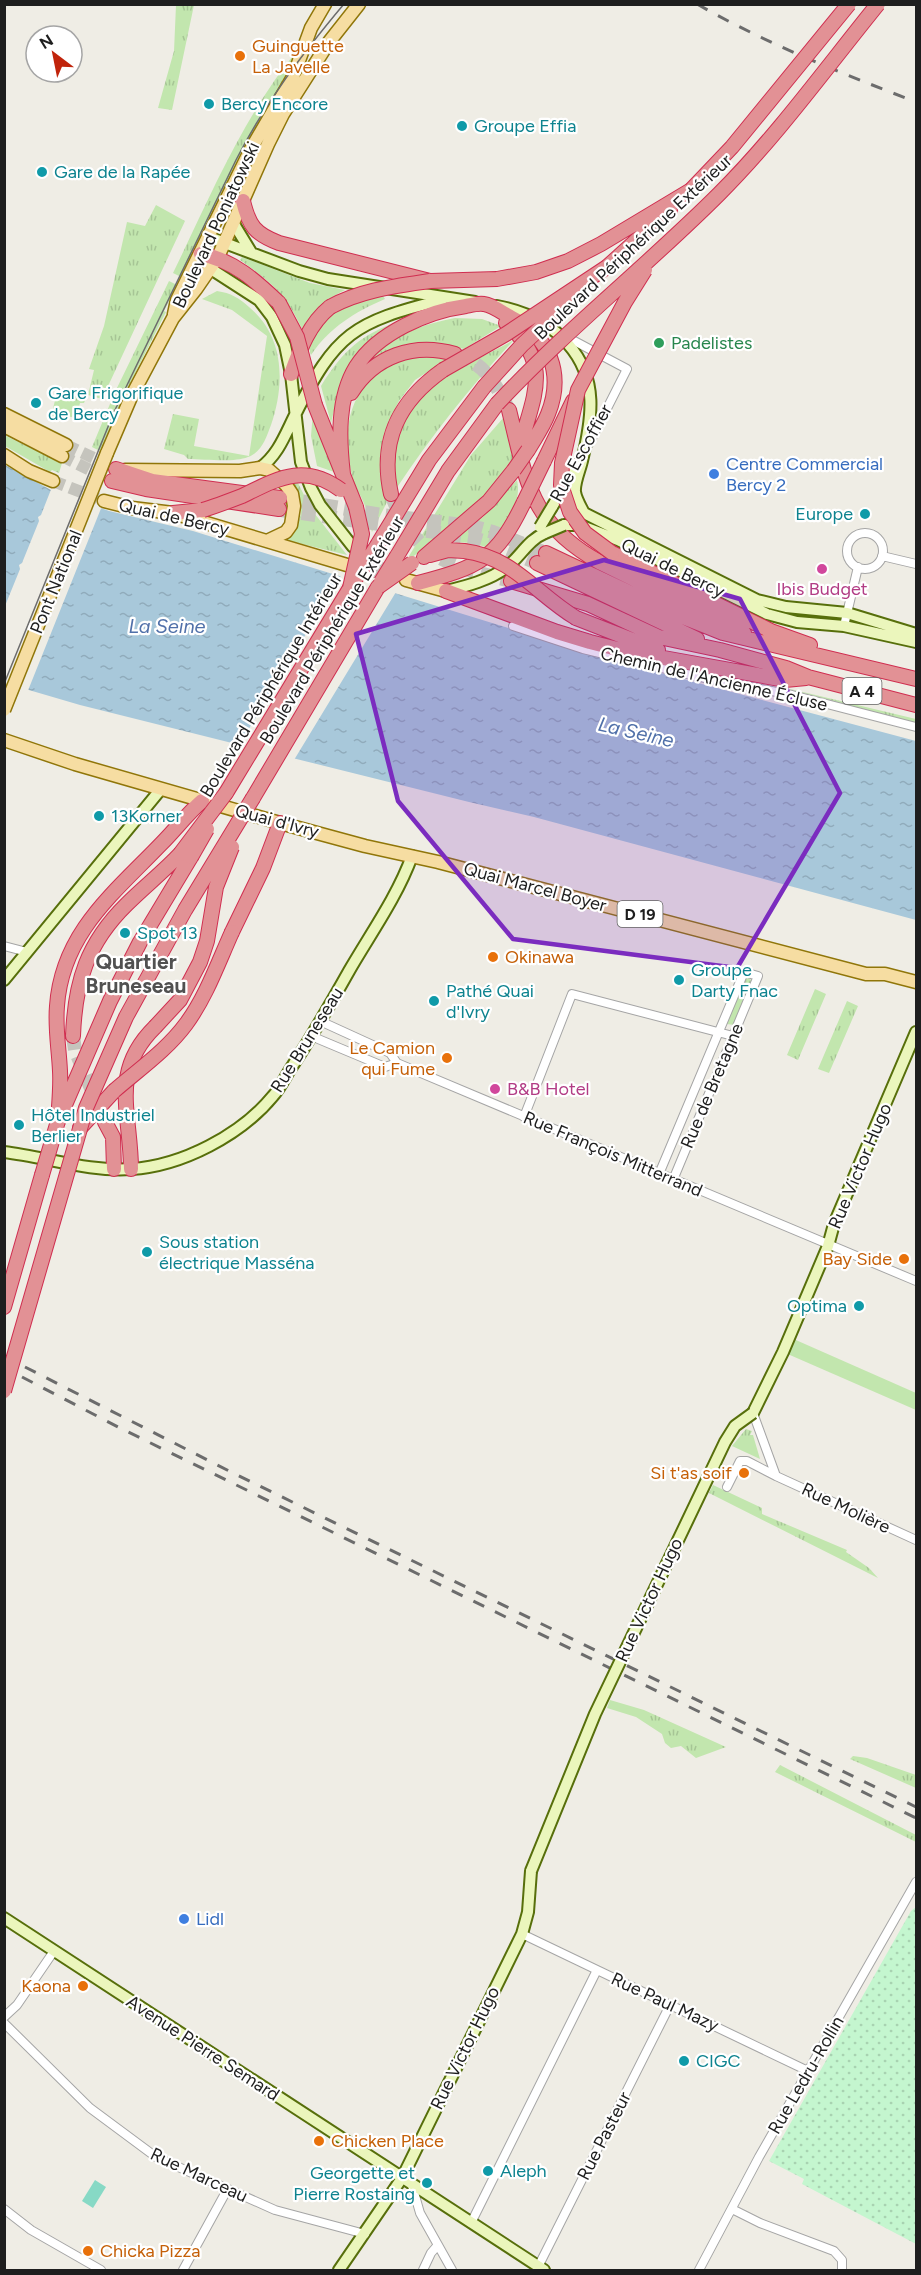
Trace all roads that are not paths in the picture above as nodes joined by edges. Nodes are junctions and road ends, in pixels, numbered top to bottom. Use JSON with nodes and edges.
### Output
{"nodes":[{"id":1,"x":325,"y":4,"type":"edge"},
{"id":2,"x":359,"y":4,"type":"edge"},
{"id":3,"x":849,"y":4,"type":"edge"},
{"id":4,"x":878,"y":4,"type":"edge"},
{"id":5,"x":691,"y":190,"type":"junction"},
{"id":6,"x":243,"y":201,"type":"junction"},
{"id":7,"x":234,"y":224,"type":"junction"},
{"id":8,"x":209,"y":237,"type":"junction"},
{"id":9,"x":225,"y":242,"type":"junction"},
{"id":10,"x":252,"y":252,"type":"junction"},
{"id":11,"x":656,"y":253,"type":"junction"},
{"id":12,"x":201,"y":254,"type":"junction"},
{"id":13,"x":215,"y":263,"type":"junction"},
{"id":14,"x":607,"y":267,"type":"junction"},
{"id":15,"x":430,"y":281,"type":"junction"},
{"id":16,"x":448,"y":298,"type":"junction"},
{"id":17,"x":484,"y":303,"type":"junction"},
{"id":18,"x":173,"y":318,"type":"junction"},
{"id":19,"x":559,"y":333,"type":"junction"},
{"id":20,"x":455,"y":354,"type":"tunnel mouth"},
{"id":21,"x":291,"y":374,"type":"junction"},
{"id":22,"x":578,"y":390,"type":"junction"},
{"id":23,"x":503,"y":407,"type":"junction"},
{"id":24,"x":344,"y":408,"type":"junction"},
{"id":25,"x":4,"y":414,"type":"edge"},
{"id":26,"x":294,"y":416,"type":"junction"},
{"id":27,"x":4,"y":426,"type":"edge"},
{"id":28,"x":524,"y":450,"type":"junction"},
{"id":29,"x":107,"y":453,"type":"joint"},
{"id":30,"x":4,"y":455,"type":"edge"},
{"id":31,"x":583,"y":456,"type":"junction"},
{"id":32,"x":260,"y":468,"type":"junction"},
{"id":33,"x":343,"y":474,"type":"junction"},
{"id":34,"x":114,"y":475,"type":"joint"},
{"id":35,"x":53,"y":481,"type":"tunnel mouth"},
{"id":36,"x":391,"y":494,"type":"tunnel mouth"},
{"id":37,"x":104,"y":501,"type":"tunnel mouth"},
{"id":38,"x":280,"y":503,"type":"tunnel mouth"},
{"id":39,"x":356,"y":507,"type":"junction"},
{"id":40,"x":173,"y":513,"type":"junction"},
{"id":41,"x":540,"y":532,"type":"junction"},
{"id":42,"x":267,"y":541,"type":"junction"},
{"id":43,"x":353,"y":547,"type":"tunnel mouth"},
{"id":44,"x":882,"y":556,"type":"junction"},
{"id":45,"x":418,"y":560,"type":"junction"},
{"id":46,"x":916,"y":564,"type":"edge"},
{"id":47,"x":346,"y":565,"type":"tunnel mouth"},
{"id":48,"x":858,"y":567,"type":"junction"},
{"id":49,"x":412,"y":582,"type":"joint"},
{"id":50,"x":511,"y":582,"type":"tunnel mouth"},
{"id":51,"x":378,"y":586,"type":"junction"},
{"id":52,"x":350,"y":588,"type":"junction"},
{"id":53,"x":446,"y":591,"type":"junction"},
{"id":54,"x":847,"y":613,"type":"junction"},
{"id":55,"x":513,"y":626,"type":"dead end"},
{"id":56,"x":844,"y":626,"type":"junction"},
{"id":57,"x":916,"y":634,"type":"edge"},
{"id":58,"x":759,"y":640,"type":"junction"},
{"id":59,"x":916,"y":642,"type":"edge"},
{"id":60,"x":720,"y":650,"type":"junction"},
{"id":61,"x":693,"y":663,"type":"junction"},
{"id":62,"x":859,"y":665,"type":"junction"},
{"id":63,"x":808,"y":678,"type":"junction"},
{"id":64,"x":916,"y":679,"type":"edge"},
{"id":65,"x":916,"y":705,"type":"edge"},
{"id":66,"x":4,"y":711,"type":"edge"},
{"id":67,"x":916,"y":727,"type":"edge"},
{"id":68,"x":4,"y":740,"type":"edge"},
{"id":69,"x":161,"y":789,"type":"junction"},
{"id":70,"x":253,"y":798,"type":"junction"},
{"id":71,"x":202,"y":801,"type":"junction"},
{"id":72,"x":280,"y":823,"type":"junction"},
{"id":73,"x":185,"y":855,"type":"junction"},
{"id":74,"x":412,"y":856,"type":"junction"},
{"id":75,"x":4,"y":946,"type":"edge"},
{"id":76,"x":27,"y":952,"type":"junction"},
{"id":77,"x":866,"y":974,"type":"junction"},
{"id":78,"x":4,"y":980,"type":"edge"},
{"id":79,"x":916,"y":982,"type":"edge"},
{"id":80,"x":916,"y":990,"type":"edge"},
{"id":81,"x":320,"y":1021,"type":"junction"},
{"id":82,"x":719,"y":1031,"type":"junction"},
{"id":83,"x":916,"y":1032,"type":"edge"},
{"id":84,"x":73,"y":1036,"type":"tunnel mouth"},
{"id":85,"x":311,"y":1036,"type":"junction"},
{"id":86,"x":733,"y":1036,"type":"junction"},
{"id":87,"x":362,"y":1041,"type":"junction"},
{"id":88,"x":356,"y":1056,"type":"junction"},
{"id":89,"x":397,"y":1063,"type":"junction"},
{"id":90,"x":524,"y":1117,"type":"junction"},
{"id":91,"x":58,"y":1121,"type":"junction"},
{"id":92,"x":105,"y":1122,"type":"tunnel mouth"},
{"id":93,"x":78,"y":1129,"type":"junction"},
{"id":94,"x":4,"y":1152,"type":"edge"},
{"id":95,"x":114,"y":1169,"type":"junction"},
{"id":96,"x":131,"y":1169,"type":"junction"},
{"id":97,"x":659,"y":1174,"type":"junction"},
{"id":98,"x":673,"y":1180,"type":"junction"},
{"id":99,"x":828,"y":1246,"type":"junction"},
{"id":100,"x":916,"y":1281,"type":"edge"},
{"id":101,"x":4,"y":1307,"type":"edge"},
{"id":102,"x":4,"y":1391,"type":"edge"},
{"id":103,"x":753,"y":1413,"type":"junction"},
{"id":104,"x":776,"y":1476,"type":"junction"},
{"id":105,"x":727,"y":1487,"type":"dead end"},
{"id":106,"x":916,"y":1540,"type":"edge"},
{"id":107,"x":916,"y":1882,"type":"edge"},
{"id":108,"x":914,"y":1893,"type":"edge"},
{"id":109,"x":4,"y":1918,"type":"edge"},
{"id":110,"x":522,"y":1934,"type":"junction"},
{"id":111,"x":54,"y":1951,"type":"junction"},
{"id":112,"x":597,"y":1970,"type":"junction"},
{"id":113,"x":670,"y":2005,"type":"junction"},
{"id":114,"x":4,"y":2017,"type":"edge"},
{"id":115,"x":4,"y":2023,"type":"edge"},
{"id":116,"x":808,"y":2071,"type":"junction"},
{"id":117,"x":402,"y":2178,"type":"junction"},
{"id":118,"x":412,"y":2185,"type":"junction"},
{"id":119,"x":226,"y":2190,"type":"junction"},
{"id":120,"x":4,"y":2209,"type":"edge"},
{"id":121,"x":732,"y":2209,"type":"junction"},
{"id":122,"x":471,"y":2223,"type":"junction"},
{"id":123,"x":365,"y":2234,"type":"junction"},
{"id":124,"x":438,"y":2245,"type":"junction"},
{"id":125,"x":541,"y":2269,"type":"edge"},
{"id":126,"x":101,"y":2271,"type":"edge"},
{"id":127,"x":183,"y":2271,"type":"edge"},
{"id":128,"x":339,"y":2271,"type":"edge"},
{"id":129,"x":423,"y":2271,"type":"edge"},
{"id":130,"x":452,"y":2271,"type":"edge"},
{"id":131,"x":699,"y":2271,"type":"edge"},
{"id":132,"x":842,"y":2271,"type":"edge"}],
"edges":[{"from":1,"to":8,"type":"main road","name":"Boulevard Poniatowski"},
{"from":2,"to":6,"type":"main road","name":"Boulevard Poniatowski"},
{"from":3,"to":5,"type":"highway","name":"Boulevard Périphérique Intérieur","bridge":true},
{"from":4,"to":11,"type":"highway","name":"Boulevard Périphérique Extérieur","bridge":true},
{"from":5,"to":14,"type":"highway","name":"Boulevard Périphérique Intérieur"},
{"from":5,"to":15,"type":"highway"},
{"from":6,"to":7,"type":"main road","name":"Boulevard Poniatowski"},
{"from":6,"to":15,"type":"highway"},
{"from":7,"to":9,"type":"main road","name":"Boulevard Poniatowski"},
{"from":7,"to":10,"type":"main road"},
{"from":8,"to":9,"type":"main road"},
{"from":8,"to":12,"type":"main road","name":"Boulevard Poniatowski"},
{"from":9,"to":10,"type":"main road"},
{"from":9,"to":13,"type":"main road","name":"Boulevard Poniatowski"},
{"from":10,"to":16,"type":"main road"},
{"from":11,"to":22,"type":"highway","bridge":true},
{"from":11,"to":23,"type":"highway","name":"Boulevard Périphérique Extérieur","bridge":true},
{"from":12,"to":13,"type":"highway"},
{"from":12,"to":18,"type":"main road","name":"Boulevard Poniatowski"},
{"from":13,"to":18,"type":"main road","name":"Boulevard Poniatowski"},
{"from":13,"to":21,"type":"main road"},
{"from":13,"to":33,"type":"highway","bridge":true},
{"from":14,"to":36,"type":"highway","bridge":true},
{"from":14,"to":52,"type":"highway","name":"Boulevard Périphérique Intérieur","bridge":true},
{"from":15,"to":21,"type":"highway","bridge":true},
{"from":16,"to":17,"type":"main road"},
{"from":16,"to":26,"type":"main road"},
{"from":17,"to":19,"type":"main road"},
{"from":17,"to":24,"type":"highway"},
{"from":17,"to":28,"type":"highway"},
{"from":18,"to":29,"type":"main road","name":"Boulevard Poniatowski"},
{"from":19,"to":31,"type":"main road","name":"Quai de Bercy"},
{"from":19,"to":31,"type":"street","name":"Rue Escoffier"},
{"from":20,"to":24,"type":"highway"},
{"from":21,"to":26,"type":"main road"},
{"from":22,"to":49,"type":"highway","bridge":true},
{"from":22,"to":62,"type":"highway","bridge":true},
{"from":23,"to":28,"type":"highway"},
{"from":23,"to":51,"type":"highway","name":"Boulevard Périphérique Extérieur","bridge":true},
{"from":24,"to":33,"type":"highway"},
{"from":25,"to":27,"type":"main road"},
{"from":26,"to":32,"type":"main road"},
{"from":26,"to":43,"type":"main road"},
{"from":28,"to":45,"type":"highway","bridge":true},
{"from":28,"to":58,"type":"highway"},
{"from":29,"to":66,"type":"main road","name":"Pont National","bridge":true},
{"from":30,"to":35,"type":"main road"},
{"from":31,"to":41,"type":"main road","name":"Rue Escoffier","bridge":true},
{"from":31,"to":54,"type":"main road","name":"Quai de Bercy"},
{"from":32,"to":34,"type":"main road"},
{"from":32,"to":42,"type":"main road"},
{"from":33,"to":39,"type":"highway"},
{"from":34,"to":38,"type":"highway"},
{"from":37,"to":40,"type":"main road","name":"Quai de Bercy"},
{"from":39,"to":40,"type":"highway","bridge":true},
{"from":39,"to":52,"type":"highway","bridge":true},
{"from":40,"to":42,"type":"main road","name":"Quai de Bercy"},
{"from":41,"to":53,"type":"main road","name":"Quai de Bercy"},
{"from":41,"to":56,"type":"main road","name":"Quai de Bercy","bridge":true},
{"from":42,"to":47,"type":"main road","name":"Quai de Bercy"},
{"from":44,"to":46,"type":"street"},
{"from":44,"to":48,"type":"street"},
{"from":44,"to":48,"type":"street"},
{"from":45,"to":51,"type":"highway","bridge":true},
{"from":45,"to":61,"type":"highway","bridge":true},
{"from":48,"to":54,"type":"street"},
{"from":49,"to":53,"type":"main road"},
{"from":50,"to":60,"type":"highway"},
{"from":51,"to":70,"type":"highway","name":"Boulevard Périphérique Extérieur"},
{"from":52,"to":73,"type":"highway","name":"Boulevard Périphérique Intérieur","bridge":true},
{"from":53,"to":61,"type":"highway"},
{"from":54,"to":56,"type":"street"},
{"from":54,"to":57,"type":"main road","name":"Quai de Bercy"},
{"from":55,"to":67,"type":"street","name":"Chemin de l'Ancienne Écluse"},
{"from":56,"to":59,"type":"main road","name":"Quai de Bercy"},
{"from":58,"to":60,"type":"highway"},
{"from":58,"to":62,"type":"highway","number":"A 4"},
{"from":60,"to":63,"type":"highway","number":"A 4"},
{"from":61,"to":63,"type":"highway"},
{"from":62,"to":64,"type":"highway","number":"A 4"},
{"from":63,"to":65,"type":"highway","number":"A 4"},
{"from":68,"to":69,"type":"main road","name":"Quai d'Ivry"},
{"from":69,"to":71,"type":"main road","name":"Quai d'Ivry"},
{"from":69,"to":76,"type":"main road"},
{"from":70,"to":93,"type":"highway","name":"Boulevard Périphérique Extérieur","bridge":true},
{"from":70,"to":96,"type":"highway","bridge":true},
{"from":71,"to":72,"type":"main road","name":"Quai d'Ivry"},
{"from":71,"to":91,"type":"highway"},
{"from":72,"to":74,"type":"main road","name":"Quai d'Ivry"},
{"from":72,"to":93,"type":"highway","bridge":true},
{"from":73,"to":84,"type":"highway"},
{"from":73,"to":91,"type":"highway","name":"Boulevard Périphérique Intérieur"},
{"from":74,"to":77,"type":"main road","name":"Quai Marcel Boyer","number":"D 19"},
{"from":74,"to":81,"type":"main road","name":"Rue Bruneseau"},
{"from":75,"to":76,"type":"street"},
{"from":76,"to":78,"type":"main road"},
{"from":77,"to":79,"type":"main road","name":"Quai Marcel Boyer","number":"D 19"},
{"from":77,"to":80,"type":"main road","name":"Quai Marcel Boyer","number":"D 19"},
{"from":81,"to":85,"type":"main road","name":"Rue Bruneseau"},
{"from":81,"to":87,"type":"street","name":"Rue François Mitterrand"},
{"from":82,"to":86,"type":"street"},
{"from":82,"to":86,"type":"street","name":"Rue de Bretagne"},
{"from":82,"to":90,"type":"street"},
{"from":82,"to":97,"type":"street","name":"Rue de Bretagne"},
{"from":83,"to":99,"type":"main road","name":"Rue Victor Hugo"},
{"from":85,"to":88,"type":"street","name":"Rue François Mitterrand"},
{"from":85,"to":96,"type":"main road","name":"Rue Bruneseau"},
{"from":86,"to":98,"type":"street","name":"Rue de Bretagne"},
{"from":87,"to":88,"type":"street"},
{"from":87,"to":89,"type":"street","name":"Rue François Mitterrand"},
{"from":88,"to":89,"type":"street","name":"Rue François Mitterrand"},
{"from":89,"to":90,"type":"street","name":"Rue François Mitterrand"},
{"from":90,"to":97,"type":"street","name":"Rue François Mitterrand"},
{"from":91,"to":101,"type":"highway","name":"Boulevard Périphérique Intérieur","bridge":true},
{"from":92,"to":95,"type":"highway"},
{"from":93,"to":102,"type":"highway","name":"Boulevard Périphérique Extérieur","bridge":true},
{"from":94,"to":95,"type":"main road","name":"Rue Bruneseau"},
{"from":95,"to":96,"type":"main road","name":"Rue Bruneseau"},
{"from":97,"to":98,"type":"street","name":"Rue François Mitterrand"},
{"from":98,"to":99,"type":"street","name":"Rue François Mitterrand"},
{"from":99,"to":100,"type":"street","name":"Rue François Mitterrand"},
{"from":99,"to":103,"type":"main road","name":"Rue Victor Hugo"},
{"from":103,"to":104,"type":"street"},
{"from":103,"to":110,"type":"main road","name":"Rue Victor Hugo","bridge":true},
{"from":104,"to":105,"type":"street","name":"Rue Molière"},
{"from":104,"to":106,"type":"street","name":"Rue Molière"},
{"from":107,"to":108,"type":"street","name":"Rue Ledru-Rollin"},
{"from":108,"to":116,"type":"street","name":"Rue Ledru-Rollin"},
{"from":109,"to":111,"type":"main road","name":"Avenue Pierre Semard"},
{"from":110,"to":112,"type":"street","name":"Rue Paul Mazy"},
{"from":110,"to":117,"type":"main road","name":"Rue Victor Hugo"},
{"from":111,"to":114,"type":"street"},
{"from":111,"to":117,"type":"main road","name":"Avenue Pierre Semard"},
{"from":112,"to":113,"type":"street","name":"Rue Paul Mazy"},
{"from":112,"to":122,"type":"street"},
{"from":113,"to":116,"type":"street","name":"Rue Paul Mazy"},
{"from":113,"to":125,"type":"street","name":"Rue Pasteur"},
{"from":115,"to":119,"type":"street","name":"Rue Marceau"},
{"from":116,"to":121,"type":"street","name":"Rue Ledru-Rollin"},
{"from":117,"to":118,"type":"main road","name":"Avenue Pierre Semard"},
{"from":117,"to":123,"type":"main road","name":"Rue Victor Hugo"},
{"from":118,"to":122,"type":"main road","name":"Avenue Pierre Semard"},
{"from":118,"to":124,"type":"street"},
{"from":119,"to":123,"type":"street","name":"Rue Marceau"},
{"from":119,"to":127,"type":"street"},
{"from":120,"to":126,"type":"street"},
{"from":121,"to":131,"type":"street","name":"Rue Ledru-Rollin"},
{"from":121,"to":132,"type":"street"},
{"from":122,"to":125,"type":"main road","name":"Avenue Pierre Semard"},
{"from":123,"to":128,"type":"main road","name":"Rue Victor Hugo"},
{"from":124,"to":129,"type":"street"},
{"from":124,"to":130,"type":"street"}]}
